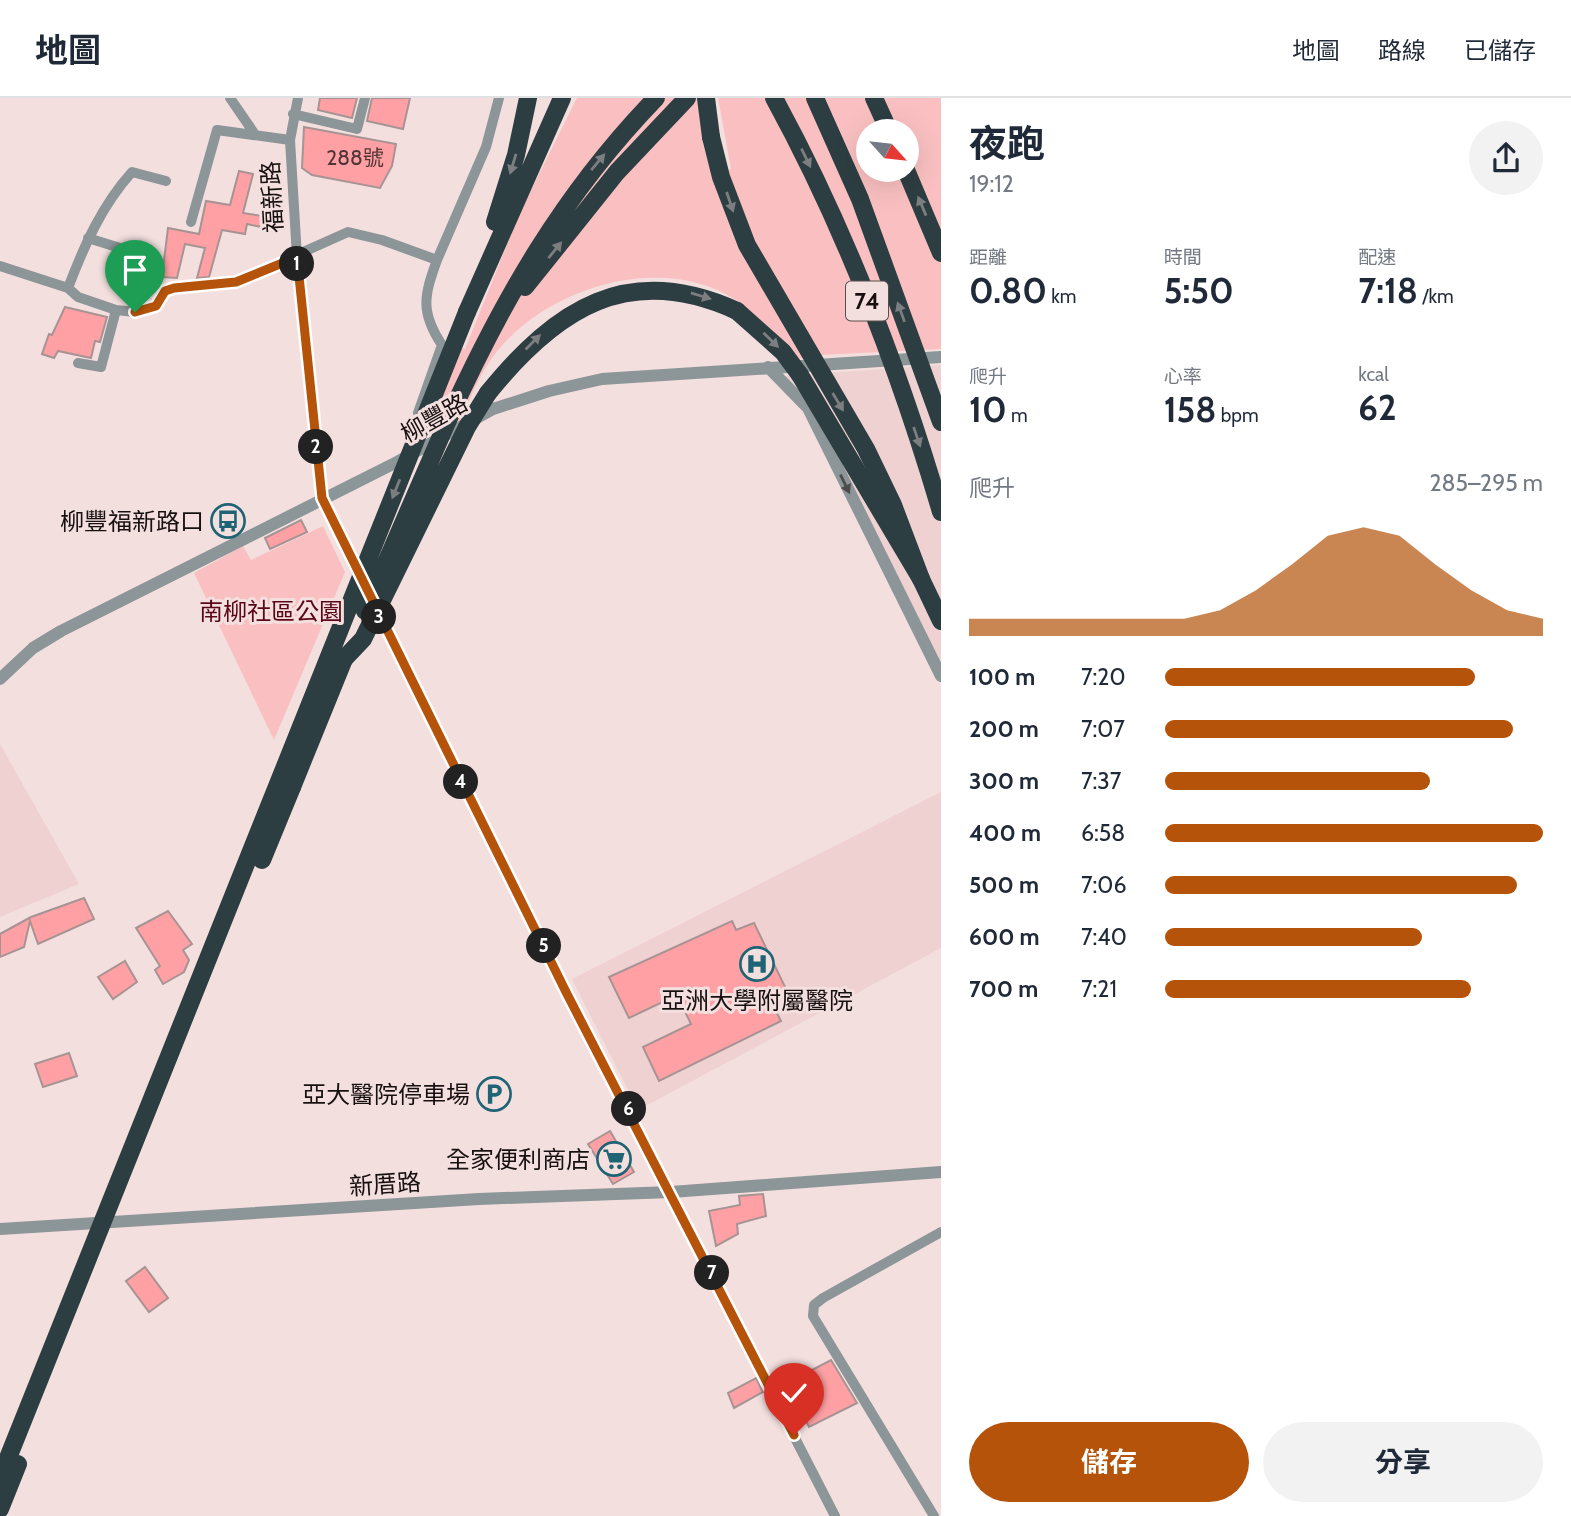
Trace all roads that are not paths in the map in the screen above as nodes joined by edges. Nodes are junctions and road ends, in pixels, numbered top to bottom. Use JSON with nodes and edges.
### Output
{"nodes":[{"id":1,"x":230,"y":98,"type":"edge"},
{"id":2,"x":299,"y":98,"type":"edge"},
{"id":3,"x":365,"y":98,"type":"edge"},
{"id":4,"x":499,"y":98,"type":"edge"},
{"id":5,"x":528,"y":98,"type":"edge"},
{"id":6,"x":656,"y":98,"type":"edge"},
{"id":7,"x":687,"y":98,"type":"edge"},
{"id":8,"x":706,"y":98,"type":"edge"},
{"id":9,"x":774,"y":98,"type":"edge"},
{"id":10,"x":815,"y":98,"type":"edge"},
{"id":11,"x":874,"y":98,"type":"edge"},
{"id":12,"x":559,"y":102,"type":"edge"},
{"id":13,"x":293,"y":114,"type":"junction"},
{"id":14,"x":884,"y":119,"type":"edge"},
{"id":15,"x":254,"y":133,"type":"junction"},
{"id":16,"x":289,"y":140,"type":"junction"},
{"id":17,"x":166,"y":181,"type":"dead end"},
{"id":18,"x":911,"y":182,"type":"edge"},
{"id":19,"x":191,"y":222,"type":"dead end"},
{"id":20,"x":88,"y":238,"type":"junction"},
{"id":21,"x":136,"y":253,"type":"dead end"},
{"id":22,"x":941,"y":253,"type":"edge"},
{"id":23,"x":297,"y":257,"type":"junction"},
{"id":24,"x":437,"y":260,"type":"junction"},
{"id":25,"x":0,"y":266,"type":"edge"},
{"id":26,"x":68,"y":288,"type":"junction"},
{"id":27,"x":116,"y":310,"type":"junction"},
{"id":28,"x":467,"y":312,"type":"junction"},
{"id":29,"x":497,"y":323,"type":"junction"},
{"id":30,"x":941,"y":357,"type":"edge"},
{"id":31,"x":78,"y":363,"type":"dead end"},
{"id":32,"x":768,"y":367,"type":"junction"},
{"id":33,"x":941,"y":422,"type":"edge"},
{"id":34,"x":401,"y":460,"type":"junction"},
{"id":35,"x":322,"y":498,"type":"junction"},
{"id":36,"x":941,"y":512,"type":"edge"},
{"id":37,"x":921,"y":579,"type":"junction"},
{"id":38,"x":941,"y":621,"type":"edge"},
{"id":39,"x":344,"y":659,"type":"junction"},
{"id":40,"x":941,"y":676,"type":"edge"},
{"id":41,"x":0,"y":679,"type":"edge"},
{"id":42,"x":941,"y":1172,"type":"edge"},
{"id":43,"x":671,"y":1192,"type":"junction"},
{"id":44,"x":0,"y":1229,"type":"edge"},
{"id":45,"x":941,"y":1232,"type":"edge"},
{"id":46,"x":0,"y":1478,"type":"edge"},
{"id":47,"x":0,"y":1509,"type":"edge"},
{"id":48,"x":835,"y":1516,"type":"edge"},
{"id":49,"x":934,"y":1516,"type":"edge"}],
"edges":[{"from":1,"to":15,"type":"street"},
{"from":2,"to":13,"type":"street","name":"福新路"},
{"from":3,"to":13,"type":"street"},
{"from":4,"to":24,"type":"street"},
{"from":5,"to":28,"type":"highway","one_way":true},
{"from":29,"to":6,"type":"highway","one_way":true},
{"from":29,"to":7,"type":"highway","one_way":true},
{"from":8,"to":37,"type":"highway","one_way":true,"bridge":true},
{"from":9,"to":36,"type":"highway","number":"74","one_way":true,"bridge":true},
{"from":33,"to":10,"type":"highway","number":"74","one_way":true,"bridge":true},
{"from":11,"to":14,"type":"highway"},
{"from":12,"to":28,"type":"highway"},
{"from":13,"to":16,"type":"street","name":"福新路"},
{"from":15,"to":16,"type":"street"},
{"from":15,"to":19,"type":"street"},
{"from":16,"to":23,"type":"street","name":"福新路"},
{"from":17,"to":20,"type":"street"},
{"from":22,"to":18,"type":"highway","one_way":true},
{"from":20,"to":21,"type":"street"},
{"from":20,"to":26,"type":"street"},
{"from":23,"to":24,"type":"street"},
{"from":23,"to":27,"type":"street"},
{"from":23,"to":35,"type":"street","name":"福新路"},
{"from":24,"to":34,"type":"street"},
{"from":25,"to":26,"type":"street"},
{"from":26,"to":27,"type":"street"},
{"from":27,"to":31,"type":"street"},
{"from":28,"to":46,"type":"highway","one_way":true,"bridge":true},
{"from":29,"to":39,"type":"highway","bridge":true},
{"from":30,"to":32,"type":"street","name":"柳豐路"},
{"from":32,"to":34,"type":"street","name":"柳豐路"},
{"from":32,"to":40,"type":"street","one_way":true},
{"from":34,"to":35,"type":"street","name":"柳豐路"},
{"from":35,"to":41,"type":"street","name":"柳豐路"},
{"from":35,"to":43,"type":"street","name":"福新路"},
{"from":37,"to":38,"type":"highway"},
{"from":39,"to":37,"type":"highway","one_way":true,"bridge":true},
{"from":39,"to":47,"type":"highway","bridge":true},
{"from":42,"to":43,"type":"street","name":"新厝路"},
{"from":43,"to":44,"type":"street","name":"新厝路"},
{"from":43,"to":48,"type":"street","name":"福新路"},
{"from":45,"to":49,"type":"street"}]}
